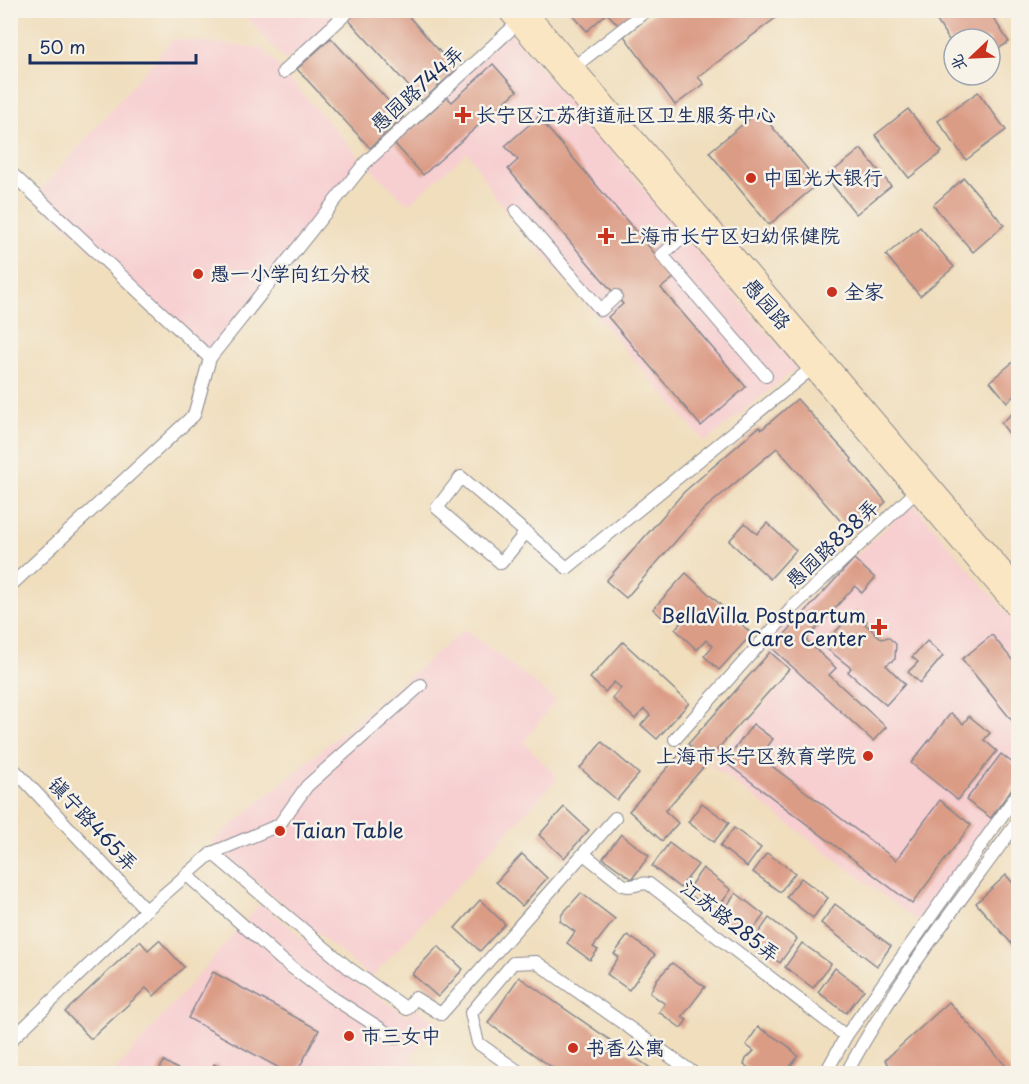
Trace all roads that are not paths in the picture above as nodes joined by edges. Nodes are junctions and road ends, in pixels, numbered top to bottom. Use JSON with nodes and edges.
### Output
{"nodes":[{"id":1,"x":350,"y":10,"type":"edge"},
{"id":2,"x":647,"y":10,"type":"edge"},
{"id":3,"x":519,"y":15,"type":"edge"},
{"id":4,"x":283,"y":72,"type":"dead end"},
{"id":5,"x":568,"y":72,"type":"junction"},
{"id":6,"x":10,"y":172,"type":"edge"},
{"id":7,"x":516,"y":211,"type":"dead end"},
{"id":8,"x":698,"y":223,"type":"junction"},
{"id":9,"x":616,"y":296,"type":"dead end"},
{"id":10,"x":210,"y":358,"type":"junction"},
{"id":11,"x":818,"y":364,"type":"junction"},
{"id":12,"x":766,"y":376,"type":"dead end"},
{"id":13,"x":922,"y":486,"type":"junction"},
{"id":14,"x":526,"y":532,"type":"junction"},
{"id":15,"x":10,"y":586,"type":"edge"},
{"id":16,"x":1018,"y":598,"type":"edge"},
{"id":17,"x":421,"y":685,"type":"dead end"},
{"id":18,"x":675,"y":739,"type":"dead end"},
{"id":19,"x":10,"y":765,"type":"edge"},
{"id":20,"x":1018,"y":793,"type":"edge"},
{"id":21,"x":615,"y":818,"type":"dead end"},
{"id":22,"x":1018,"y":821,"type":"edge"},
{"id":23,"x":212,"y":853,"type":"junction"},
{"id":24,"x":585,"y":855,"type":"junction"},
{"id":25,"x":187,"y":875,"type":"junction"},
{"id":26,"x":146,"y":910,"type":"junction"},
{"id":27,"x":846,"y":1036,"type":"junction"},
{"id":28,"x":395,"y":1038,"type":"dead end"},
{"id":29,"x":10,"y":1041,"type":"edge"},
{"id":30,"x":522,"y":1074,"type":"edge"},
{"id":31,"x":695,"y":1074,"type":"edge"},
{"id":32,"x":825,"y":1074,"type":"edge"},
{"id":33,"x":846,"y":1074,"type":"edge"}],
"edges":[{"from":1,"to":4,"type":"lane"},
{"from":2,"to":5,"type":"lane"},
{"from":3,"to":5,"type":"main road","name":"愚园路"},
{"from":3,"to":10,"type":"lane","name":"愚园路744弄"},
{"from":5,"to":8,"type":"main road","name":"愚园路"},
{"from":6,"to":10,"type":"lane"},
{"from":7,"to":9,"type":"lane"},
{"from":8,"to":11,"type":"main road","name":"愚园路"},
{"from":8,"to":12,"type":"lane"},
{"from":10,"to":15,"type":"lane"},
{"from":11,"to":13,"type":"main road","name":"愚园路"},
{"from":11,"to":14,"type":"lane"},
{"from":13,"to":16,"type":"main road","name":"愚园路"},
{"from":13,"to":18,"type":"lane","name":"愚园路838弄"},
{"from":14,"to":14,"type":"lane"},
{"from":17,"to":23,"type":"lane"},
{"from":19,"to":26,"type":"lane","name":"镇宁路465弄"},
{"from":20,"to":27,"type":"lane"},
{"from":21,"to":24,"type":"lane"},
{"from":22,"to":33,"type":"lane"},
{"from":23,"to":24,"type":"lane"},
{"from":23,"to":25,"type":"lane"},
{"from":24,"to":27,"type":"lane","name":"江苏路285弄"},
{"from":25,"to":26,"type":"lane"},
{"from":25,"to":28,"type":"lane"},
{"from":26,"to":29,"type":"lane"},
{"from":27,"to":32,"type":"lane"},
{"from":30,"to":31,"type":"lane"}]}
